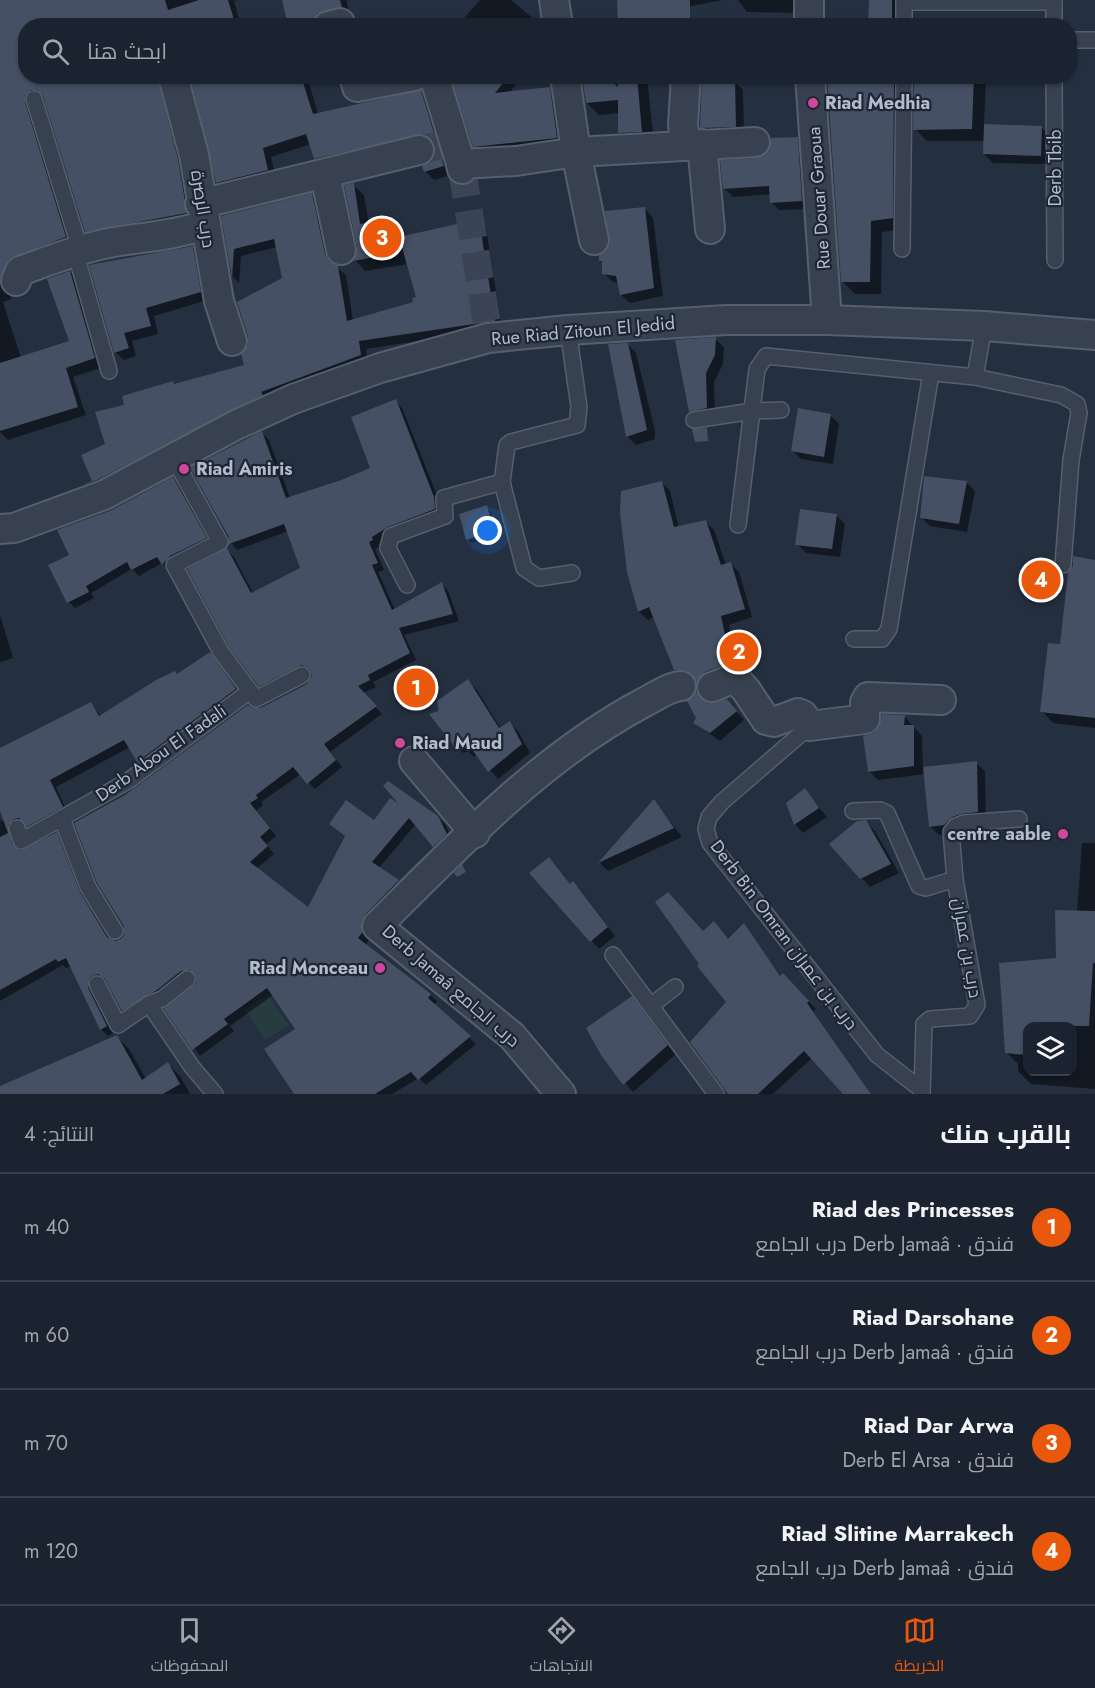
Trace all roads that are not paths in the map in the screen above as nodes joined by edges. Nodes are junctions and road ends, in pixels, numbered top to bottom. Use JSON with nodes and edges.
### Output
{"nodes":[{"id":1,"x":554,"y":0,"type":"edge"},
{"id":2,"x":809,"y":0,"type":"edge"},
{"id":3,"x":904,"y":1,"type":"edge"},
{"id":4,"x":1054,"y":1,"type":"edge"},
{"id":5,"x":557,"y":18,"type":"edge"},
{"id":6,"x":809,"y":18,"type":"edge"},
{"id":7,"x":904,"y":18,"type":"edge"},
{"id":8,"x":1054,"y":18,"type":"edge"},
{"id":9,"x":1077,"y":40,"type":"edge"},
{"id":10,"x":1095,"y":40,"type":"edge"},
{"id":11,"x":175,"y":84,"type":"edge"},
{"id":12,"x":356,"y":84,"type":"edge"},
{"id":13,"x":373,"y":84,"type":"edge"},
{"id":14,"x":435,"y":84,"type":"edge"},
{"id":15,"x":566,"y":84,"type":"edge"},
{"id":16,"x":686,"y":84,"type":"edge"},
{"id":17,"x":811,"y":84,"type":"edge"},
{"id":18,"x":904,"y":84,"type":"edge"},
{"id":19,"x":1054,"y":84,"type":"edge"},
{"id":20,"x":34,"y":99,"type":"dead end"},
{"id":21,"x":755,"y":142,"type":"dead end"},
{"id":22,"x":693,"y":144,"type":"junction"},
{"id":23,"x":576,"y":152,"type":"junction"},
{"id":24,"x":448,"y":154,"type":"junction"},
{"id":25,"x":325,"y":175,"type":"junction"},
{"id":26,"x":203,"y":215,"type":"junction"},
{"id":27,"x":710,"y":230,"type":"dead end"},
{"id":28,"x":594,"y":240,"type":"dead end"},
{"id":29,"x":902,"y":249,"type":"dead end"},
{"id":30,"x":78,"y":250,"type":"junction"},
{"id":31,"x":341,"y":250,"type":"dead end"},
{"id":32,"x":1055,"y":260,"type":"dead end"},
{"id":33,"x":16,"y":281,"type":"dead end"},
{"id":34,"x":827,"y":320,"type":"junction"},
{"id":35,"x":984,"y":326,"type":"junction"},
{"id":36,"x":568,"y":330,"type":"junction"},
{"id":37,"x":1095,"y":335,"type":"edge"},
{"id":38,"x":232,"y":341,"type":"dead end"},
{"id":39,"x":109,"y":371,"type":"dead end"},
{"id":40,"x":931,"y":373,"type":"junction"},
{"id":41,"x":975,"y":378,"type":"junction"},
{"id":42,"x":781,"y":410,"type":"dead end"},
{"id":43,"x":753,"y":411,"type":"junction"},
{"id":44,"x":694,"y":420,"type":"dead end"},
{"id":45,"x":173,"y":457,"type":"junction"},
{"id":46,"x":502,"y":482,"type":"junction"},
{"id":47,"x":738,"y":525,"type":"dead end"},
{"id":48,"x":0,"y":529,"type":"edge"},
{"id":49,"x":1063,"y":565,"type":"dead end"},
{"id":50,"x":572,"y":573,"type":"dead end"},
{"id":51,"x":406,"y":585,"type":"dead end"},
{"id":52,"x":854,"y":639,"type":"dead end"},
{"id":53,"x":302,"y":675,"type":"dead end"},
{"id":54,"x":681,"y":686,"type":"dead end"},
{"id":55,"x":712,"y":687,"type":"dead end"},
{"id":56,"x":250,"y":691,"type":"junction"},
{"id":57,"x":941,"y":700,"type":"dead end"},
{"id":58,"x":810,"y":726,"type":"junction"},
{"id":59,"x":414,"y":761,"type":"dead end"},
{"id":60,"x":853,"y":811,"type":"dead end"},
{"id":61,"x":64,"y":817,"type":"junction"},
{"id":62,"x":1019,"y":819,"type":"dead end"},
{"id":63,"x":17,"y":828,"type":"dead end"},
{"id":64,"x":475,"y":833,"type":"junction"},
{"id":65,"x":955,"y":879,"type":"junction"},
{"id":66,"x":115,"y":931,"type":"dead end"},
{"id":67,"x":614,"y":955,"type":"dead end"},
{"id":68,"x":187,"y":979,"type":"dead end"},
{"id":69,"x":97,"y":984,"type":"dead end"},
{"id":70,"x":675,"y":987,"type":"dead end"},
{"id":71,"x":149,"y":1004,"type":"junction"},
{"id":72,"x":652,"y":1005,"type":"junction"},
{"id":73,"x":922,"y":1092,"type":"edge"},
{"id":74,"x":215,"y":1094,"type":"edge"},
{"id":75,"x":561,"y":1094,"type":"edge"},
{"id":76,"x":716,"y":1094,"type":"edge"}],
"edges":[{"from":1,"to":5,"type":"street"},
{"from":2,"to":6,"type":"street"},
{"from":3,"to":4,"type":"lane"},
{"from":3,"to":7,"type":"lane"},
{"from":4,"to":8,"type":"lane"},
{"from":9,"to":10,"type":"lane"},
{"from":11,"to":26,"type":"street","name":"درب الرصرة"},
{"from":12,"to":13,"type":"street"},
{"from":14,"to":24,"type":"street"},
{"from":15,"to":23,"type":"street"},
{"from":16,"to":22,"type":"street"},
{"from":17,"to":34,"type":"street","name":"Rue Douar Graoua"},
{"from":18,"to":29,"type":"lane"},
{"from":19,"to":32,"type":"lane","name":"Derb Tbib"},
{"from":20,"to":30,"type":"lane"},
{"from":21,"to":22,"type":"street"},
{"from":22,"to":23,"type":"street"},
{"from":22,"to":27,"type":"street"},
{"from":23,"to":24,"type":"street"},
{"from":23,"to":28,"type":"street"},
{"from":24,"to":25,"type":"street"},
{"from":25,"to":26,"type":"street"},
{"from":25,"to":31,"type":"street"},
{"from":26,"to":30,"type":"street"},
{"from":26,"to":38,"type":"street","name":"درب الرصرة"},
{"from":30,"to":33,"type":"street"},
{"from":30,"to":39,"type":"lane"},
{"from":34,"to":35,"type":"street","name":"Rue Riad Zitoun El Jedid"},
{"from":34,"to":36,"type":"street","name":"Rue Riad Zitoun El Jedid"},
{"from":35,"to":37,"type":"street","name":"Rue Riad Zitoun El Jedid"},
{"from":35,"to":41,"type":"lane"},
{"from":36,"to":45,"type":"street","name":"Rue Riad Zitoun El Jedid"},
{"from":36,"to":46,"type":"lane"},
{"from":40,"to":41,"type":"lane"},
{"from":40,"to":43,"type":"lane"},
{"from":40,"to":52,"type":"lane"},
{"from":41,"to":49,"type":"lane"},
{"from":42,"to":43,"type":"lane"},
{"from":43,"to":44,"type":"lane"},
{"from":43,"to":47,"type":"lane"},
{"from":45,"to":48,"type":"street","name":"Rue Riad Zitoun El Jedid"},
{"from":45,"to":56,"type":"lane"},
{"from":46,"to":50,"type":"lane"},
{"from":46,"to":51,"type":"lane"},
{"from":53,"to":56,"type":"lane"},
{"from":54,"to":64,"type":"street","name":"Derb Jamaâ درب الجامع"},
{"from":55,"to":58,"type":"street"},
{"from":56,"to":61,"type":"lane","name":"Derb Abou El Fadali"},
{"from":57,"to":58,"type":"street"},
{"from":58,"to":73,"type":"lane","name":"Derb Bin Omran درب بن عمران"},
{"from":59,"to":64,"type":"street"},
{"from":60,"to":65,"type":"lane"},
{"from":61,"to":63,"type":"lane","name":"Derb Abou El Fadali"},
{"from":61,"to":66,"type":"lane"},
{"from":62,"to":65,"type":"lane","name":"درب بن عمران"},
{"from":64,"to":75,"type":"street","name":"Derb Jamaâ درب الجامع"},
{"from":65,"to":73,"type":"lane","name":"درب بن عمران"},
{"from":67,"to":72,"type":"lane"},
{"from":68,"to":71,"type":"lane"},
{"from":69,"to":71,"type":"lane"},
{"from":70,"to":72,"type":"lane"},
{"from":71,"to":74,"type":"lane"},
{"from":72,"to":76,"type":"lane"}]}
